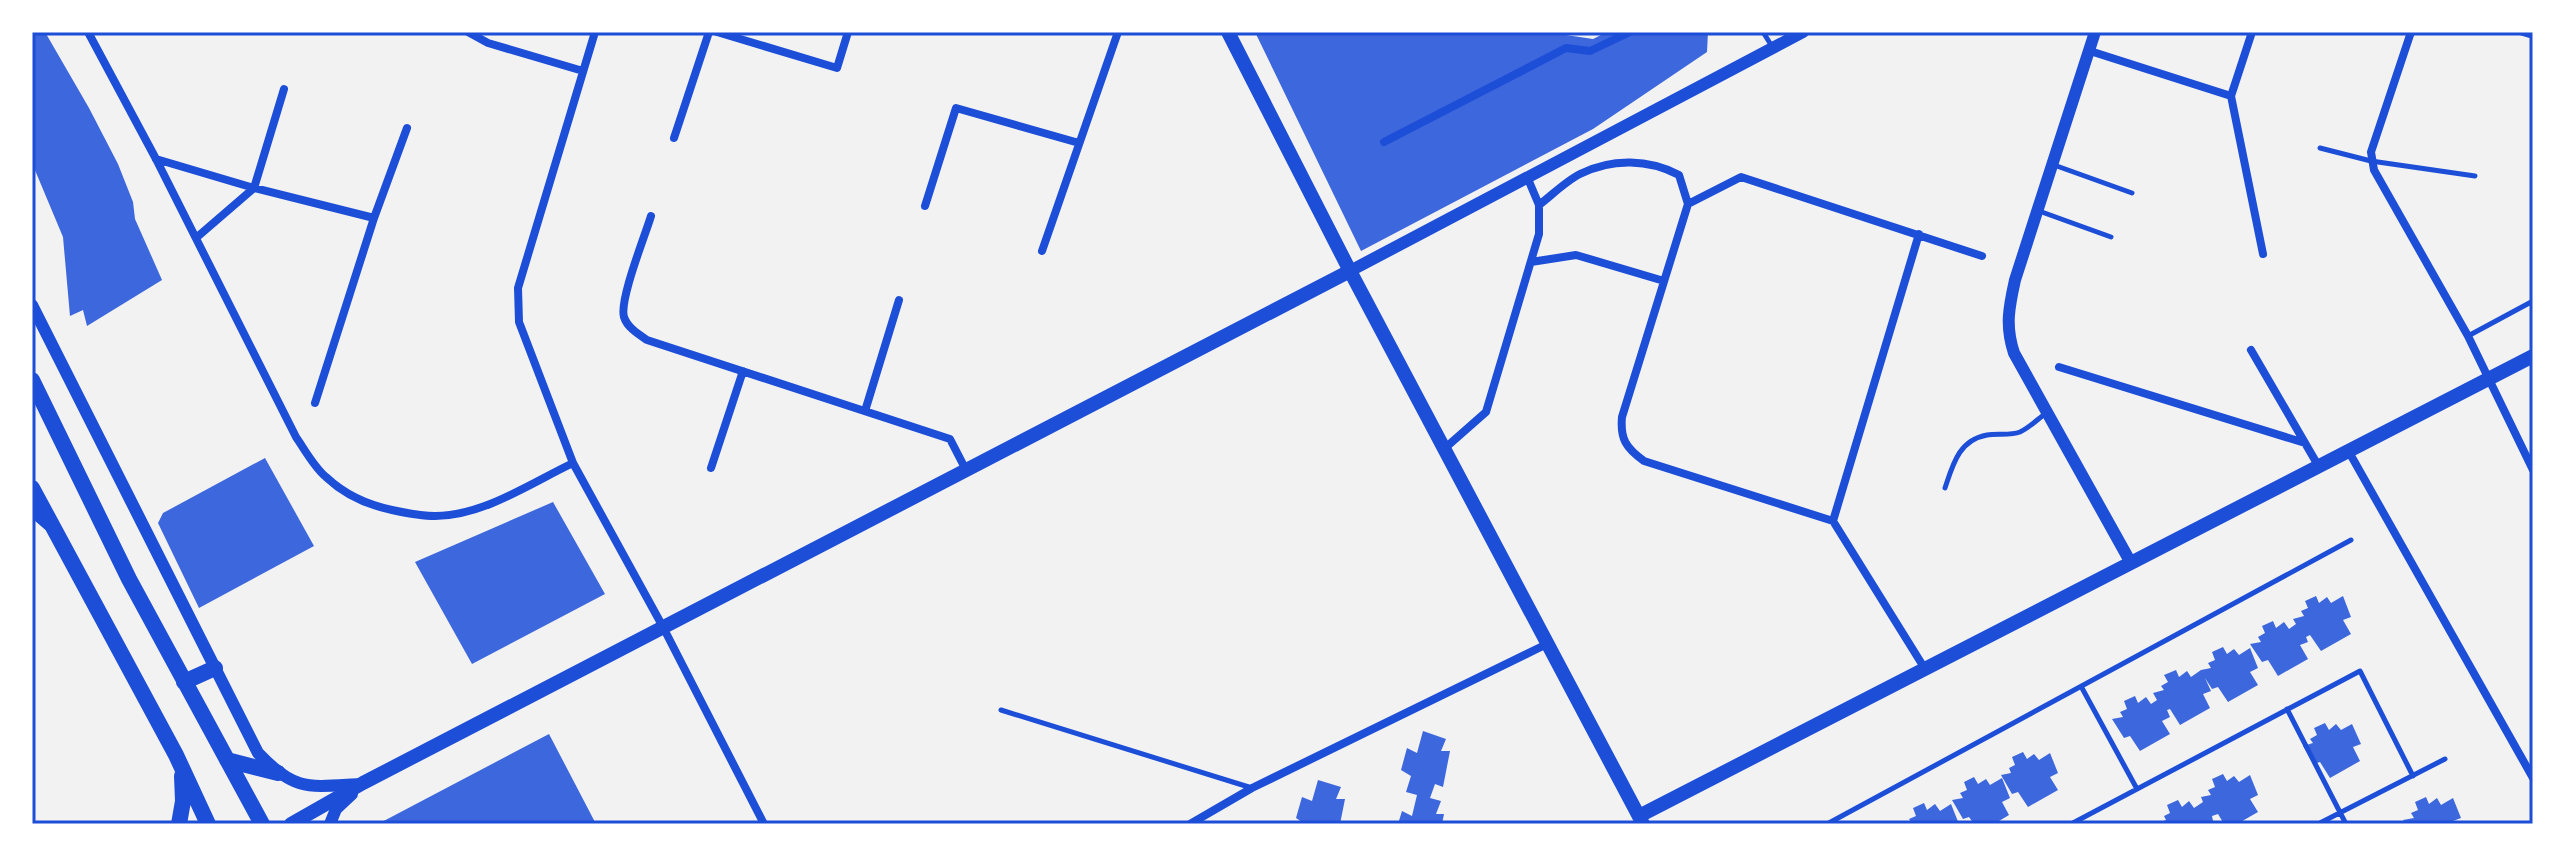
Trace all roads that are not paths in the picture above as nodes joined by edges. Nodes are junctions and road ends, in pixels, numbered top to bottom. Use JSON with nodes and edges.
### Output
{"nodes":[{"id":1,"x":88,"y":32,"type":"edge"},
{"id":2,"x":468,"y":32,"type":"edge"},
{"id":3,"x":595,"y":32,"type":"edge"},
{"id":4,"x":709,"y":32,"type":"edge"},
{"id":5,"x":717,"y":32,"type":"edge"},
{"id":6,"x":848,"y":32,"type":"edge"},
{"id":7,"x":1118,"y":32,"type":"edge"},
{"id":8,"x":1228,"y":32,"type":"edge"},
{"id":9,"x":1630,"y":32,"type":"edge"},
{"id":10,"x":1763,"y":32,"type":"edge"},
{"id":11,"x":1803,"y":32,"type":"edge"},
{"id":12,"x":2095,"y":32,"type":"edge"},
{"id":13,"x":2252,"y":32,"type":"edge"},
{"id":14,"x":2411,"y":32,"type":"edge"},
{"id":15,"x":2523,"y":32,"type":"edge"},
{"id":16,"x":2533,"y":35,"type":"edge"},
{"id":17,"x":1773,"y":48,"type":"junction"},
{"id":18,"x":2090,"y":51,"type":"junction"},
{"id":19,"x":583,"y":71,"type":"junction"},
{"id":20,"x":284,"y":89,"type":"dead end"},
{"id":21,"x":2231,"y":96,"type":"junction"},
{"id":22,"x":407,"y":128,"type":"dead end"},
{"id":23,"x":674,"y":138,"type":"dead end"},
{"id":24,"x":1384,"y":142,"type":"dead end"},
{"id":25,"x":1079,"y":143,"type":"junction"},
{"id":26,"x":2320,"y":148,"type":"dead end"},
{"id":27,"x":156,"y":159,"type":"junction"},
{"id":28,"x":2371,"y":161,"type":"junction"},
{"id":29,"x":2053,"y":165,"type":"junction"},
{"id":30,"x":2475,"y":176,"type":"dead end"},
{"id":31,"x":1528,"y":179,"type":"junction"},
{"id":32,"x":254,"y":188,"type":"junction"},
{"id":33,"x":2132,"y":193,"type":"dead end"},
{"id":34,"x":1688,"y":204,"type":"junction"},
{"id":35,"x":1539,"y":205,"type":"junction"},
{"id":36,"x":925,"y":206,"type":"dead end"},
{"id":37,"x":2038,"y":211,"type":"junction"},
{"id":38,"x":651,"y":216,"type":"dead end"},
{"id":39,"x":374,"y":218,"type":"junction"},
{"id":40,"x":1919,"y":234,"type":"junction"},
{"id":41,"x":2111,"y":237,"type":"dead end"},
{"id":42,"x":196,"y":238,"type":"junction"},
{"id":43,"x":1042,"y":251,"type":"dead end"},
{"id":44,"x":2263,"y":254,"type":"dead end"},
{"id":45,"x":1982,"y":256,"type":"dead end"},
{"id":46,"x":1531,"y":262,"type":"junction"},
{"id":47,"x":1350,"y":271,"type":"junction"},
{"id":48,"x":1664,"y":281,"type":"junction"},
{"id":49,"x":899,"y":300,"type":"dead end"},
{"id":50,"x":2533,"y":301,"type":"edge"},
{"id":51,"x":32,"y":305,"type":"edge"},
{"id":52,"x":2468,"y":336,"type":"junction"},
{"id":53,"x":2251,"y":350,"type":"dead end"},
{"id":54,"x":2533,"y":356,"type":"edge"},
{"id":55,"x":2059,"y":367,"type":"dead end"},
{"id":56,"x":743,"y":371,"type":"junction"},
{"id":57,"x":32,"y":380,"type":"edge"},
{"id":58,"x":2489,"y":380,"type":"junction"},
{"id":59,"x":315,"y":403,"type":"dead end"},
{"id":60,"x":865,"y":411,"type":"junction"},
{"id":61,"x":2047,"y":413,"type":"junction"},
{"id":62,"x":2305,"y":443,"type":"junction"},
{"id":63,"x":1444,"y":449,"type":"junction"},
{"id":64,"x":2349,"y":452,"type":"junction"},
{"id":65,"x":573,"y":463,"type":"junction"},
{"id":66,"x":2319,"y":467,"type":"junction"},
{"id":67,"x":711,"y":468,"type":"dead end"},
{"id":68,"x":966,"y":470,"type":"junction"},
{"id":69,"x":2533,"y":470,"type":"edge"},
{"id":70,"x":32,"y":488,"type":"edge"},
{"id":71,"x":1945,"y":488,"type":"dead end"},
{"id":72,"x":32,"y":513,"type":"edge"},
{"id":73,"x":1833,"y":521,"type":"junction"},
{"id":74,"x":54,"y":531,"type":"junction"},
{"id":75,"x":2351,"y":540,"type":"dead end"},
{"id":76,"x":2131,"y":563,"type":"junction"},
{"id":77,"x":663,"y":627,"type":"junction"},
{"id":78,"x":1549,"y":643,"type":"junction"},
{"id":79,"x":215,"y":668,"type":"junction"},
{"id":80,"x":1925,"y":669,"type":"junction"},
{"id":81,"x":184,"y":682,"type":"junction"},
{"id":82,"x":2082,"y":687,"type":"junction"},
{"id":83,"x":2287,"y":709,"type":"junction"},
{"id":84,"x":1001,"y":710,"type":"dead end"},
{"id":85,"x":176,"y":755,"type":"junction"},
{"id":86,"x":2445,"y":759,"type":"dead end"},
{"id":87,"x":227,"y":760,"type":"junction"},
{"id":88,"x":278,"y":773,"type":"junction"},
{"id":89,"x":2413,"y":776,"type":"junction"},
{"id":90,"x":2533,"y":778,"type":"edge"},
{"id":91,"x":363,"y":783,"type":"junction"},
{"id":92,"x":1252,"y":788,"type":"junction"},
{"id":93,"x":2137,"y":789,"type":"junction"},
{"id":94,"x":2340,"y":813,"type":"junction"},
{"id":95,"x":1641,"y":820,"type":"edge"},
{"id":96,"x":179,"y":824,"type":"edge"},
{"id":97,"x":208,"y":824,"type":"edge"},
{"id":98,"x":262,"y":824,"type":"edge"},
{"id":99,"x":291,"y":824,"type":"edge"},
{"id":100,"x":330,"y":824,"type":"edge"},
{"id":101,"x":764,"y":824,"type":"edge"},
{"id":102,"x":1190,"y":824,"type":"edge"},
{"id":103,"x":1827,"y":824,"type":"edge"},
{"id":104,"x":2071,"y":824,"type":"edge"},
{"id":105,"x":2318,"y":824,"type":"edge"},
{"id":106,"x":2346,"y":824,"type":"edge"}],
"edges":[{"from":1,"to":27,"type":"street"},
{"from":2,"to":19,"type":"street"},
{"from":3,"to":19,"type":"street"},
{"from":4,"to":23,"type":"street"},
{"from":5,"to":6,"type":"street"},
{"from":7,"to":25,"type":"street"},
{"from":8,"to":47,"type":"main road"},
{"from":9,"to":24,"type":"street"},
{"from":10,"to":17,"type":"lane"},
{"from":11,"to":17,"type":"street"},
{"from":12,"to":18,"type":"street"},
{"from":13,"to":21,"type":"street"},
{"from":14,"to":28,"type":"street"},
{"from":15,"to":16,"type":"street"},
{"from":17,"to":31,"type":"street"},
{"from":18,"to":21,"type":"street"},
{"from":18,"to":29,"type":"street"},
{"from":19,"to":65,"type":"street"},
{"from":20,"to":32,"type":"street"},
{"from":21,"to":44,"type":"street"},
{"from":22,"to":39,"type":"street"},
{"from":25,"to":36,"type":"street"},
{"from":25,"to":43,"type":"street"},
{"from":26,"to":28,"type":"lane"},
{"from":27,"to":32,"type":"street"},
{"from":27,"to":42,"type":"street"},
{"from":28,"to":30,"type":"lane"},
{"from":28,"to":52,"type":"street"},
{"from":29,"to":33,"type":"lane"},
{"from":29,"to":37,"type":"street"},
{"from":31,"to":35,"type":"street"},
{"from":31,"to":47,"type":"street"},
{"from":32,"to":39,"type":"street"},
{"from":32,"to":42,"type":"street"},
{"from":34,"to":35,"type":"street"},
{"from":34,"to":40,"type":"street"},
{"from":34,"to":48,"type":"street"},
{"from":35,"to":46,"type":"street"},
{"from":37,"to":41,"type":"lane"},
{"from":37,"to":61,"type":"street"},
{"from":38,"to":56,"type":"street"},
{"from":39,"to":59,"type":"street"},
{"from":40,"to":45,"type":"street"},
{"from":40,"to":73,"type":"street"},
{"from":42,"to":65,"type":"street"},
{"from":46,"to":48,"type":"street"},
{"from":46,"to":63,"type":"street"},
{"from":47,"to":63,"type":"main road"},
{"from":47,"to":68,"type":"main road"},
{"from":48,"to":73,"type":"street"},
{"from":49,"to":60,"type":"street"},
{"from":50,"to":52,"type":"lane"},
{"from":51,"to":79,"type":"street"},
{"from":52,"to":58,"type":"street"},
{"from":53,"to":62,"type":"street"},
{"from":54,"to":58,"type":"main road"},
{"from":55,"to":62,"type":"street"},
{"from":56,"to":60,"type":"street"},
{"from":56,"to":67,"type":"street"},
{"from":57,"to":81,"type":"main road"},
{"from":58,"to":64,"type":"main road"},
{"from":58,"to":69,"type":"street"},
{"from":60,"to":68,"type":"street"},
{"from":61,"to":71,"type":"lane"},
{"from":61,"to":76,"type":"street"},
{"from":62,"to":66,"type":"street"},
{"from":63,"to":78,"type":"main road"},
{"from":64,"to":66,"type":"main road"},
{"from":64,"to":90,"type":"street"},
{"from":65,"to":77,"type":"street"},
{"from":66,"to":76,"type":"main road"},
{"from":68,"to":77,"type":"main road"},
{"from":70,"to":74,"type":"main road"},
{"from":72,"to":74,"type":"street"},
{"from":73,"to":80,"type":"street"},
{"from":74,"to":85,"type":"main road"},
{"from":75,"to":82,"type":"lane"},
{"from":76,"to":80,"type":"main road"},
{"from":77,"to":91,"type":"main road"},
{"from":77,"to":101,"type":"street"},
{"from":78,"to":92,"type":"street"},
{"from":78,"to":95,"type":"main road"},
{"from":79,"to":81,"type":"main road"},
{"from":79,"to":88,"type":"street"},
{"from":80,"to":95,"type":"main road"},
{"from":81,"to":87,"type":"main road"},
{"from":82,"to":93,"type":"lane"},
{"from":82,"to":103,"type":"lane"},
{"from":83,"to":89,"type":"lane"},
{"from":83,"to":93,"type":"lane"},
{"from":83,"to":94,"type":"lane"},
{"from":84,"to":92,"type":"lane"},
{"from":85,"to":96,"type":"main road"},
{"from":85,"to":97,"type":"main road"},
{"from":86,"to":89,"type":"lane"},
{"from":87,"to":88,"type":"main road"},
{"from":87,"to":98,"type":"main road"},
{"from":88,"to":91,"type":"street"},
{"from":89,"to":94,"type":"lane"},
{"from":91,"to":99,"type":"main road"},
{"from":91,"to":100,"type":"street"},
{"from":92,"to":102,"type":"street"},
{"from":93,"to":104,"type":"lane"},
{"from":94,"to":105,"type":"lane"},
{"from":94,"to":106,"type":"lane"}]}
